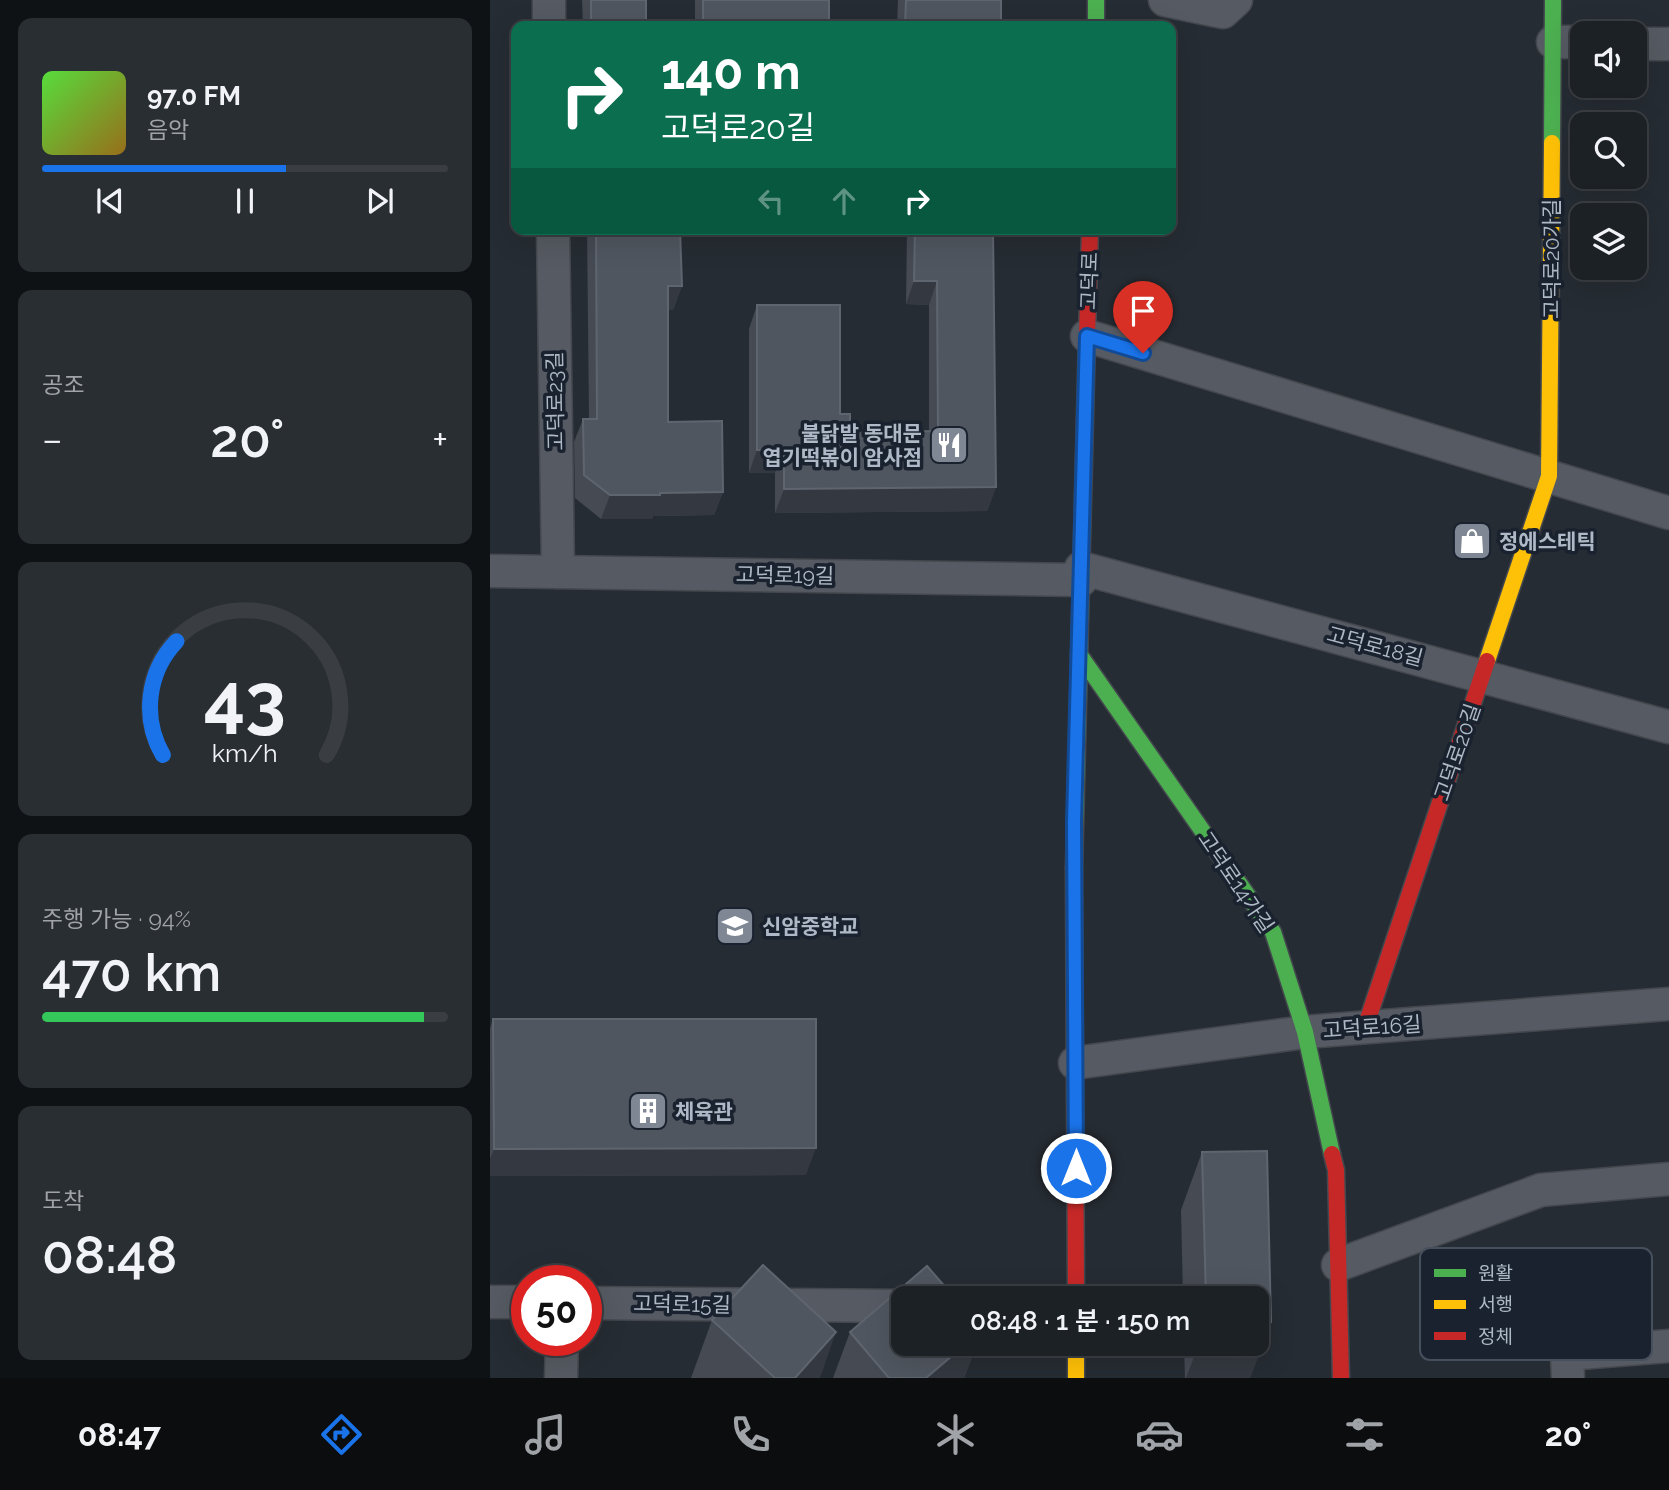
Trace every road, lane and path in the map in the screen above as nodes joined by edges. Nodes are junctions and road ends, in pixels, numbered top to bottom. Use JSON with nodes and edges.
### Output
{"nodes":[{"id":1,"x":549,"y":0,"type":"edge"},
{"id":2,"x":1096,"y":0,"type":"edge"},
{"id":3,"x":1165,"y":0,"type":"edge"},
{"id":4,"x":1236,"y":0,"type":"edge"},
{"id":5,"x":1553,"y":0,"type":"edge"},
{"id":6,"x":549,"y":21,"type":"edge"},
{"id":7,"x":1096,"y":21,"type":"edge"},
{"id":8,"x":1567,"y":42,"type":"edge"},
{"id":9,"x":1647,"y":44,"type":"edge"},
{"id":10,"x":1669,"y":44,"type":"edge"},
{"id":11,"x":553,"y":235,"type":"edge"},
{"id":12,"x":1090,"y":235,"type":"edge"},
{"id":13,"x":1087,"y":336,"type":"junction"},
{"id":14,"x":1549,"y":476,"type":"junction"},
{"id":15,"x":1669,"y":513,"type":"edge"},
{"id":16,"x":490,"y":570,"type":"edge"},
{"id":17,"x":558,"y":572,"type":"junction"},
{"id":18,"x":1081,"y":574,"type":"junction"},
{"id":19,"x":1079,"y":654,"type":"junction"},
{"id":20,"x":1483,"y":674,"type":"junction"},
{"id":21,"x":1669,"y":727,"type":"edge"},
{"id":22,"x":1669,"y":1004,"type":"edge"},
{"id":23,"x":1365,"y":1027,"type":"junction"},
{"id":24,"x":1305,"y":1032,"type":"junction"},
{"id":25,"x":1075,"y":1063,"type":"junction"},
{"id":26,"x":1669,"y":1179,"type":"edge"},
{"id":27,"x":1338,"y":1265,"type":"junction"},
{"id":28,"x":1076,"y":1286,"type":"edge"},
{"id":29,"x":490,"y":1302,"type":"edge"},
{"id":30,"x":511,"y":1302,"type":"edge"},
{"id":31,"x":602,"y":1303,"type":"edge"},
{"id":32,"x":891,"y":1306,"type":"edge"},
{"id":33,"x":562,"y":1356,"type":"edge"},
{"id":34,"x":1076,"y":1356,"type":"edge"},
{"id":35,"x":1567,"y":1360,"type":"edge"},
{"id":36,"x":561,"y":1378,"type":"edge"},
{"id":37,"x":1076,"y":1378,"type":"edge"},
{"id":38,"x":1341,"y":1378,"type":"edge"},
{"id":39,"x":1568,"y":1378,"type":"edge"}],
"edges":[{"from":1,"to":6,"type":"street"},
{"from":2,"to":7,"type":"street"},
{"from":3,"to":4,"type":"street"},
{"from":5,"to":8,"type":"street","name":"고덕로20가길"},
{"from":8,"to":14,"type":"street","name":"고덕로20가길"},
{"from":9,"to":10,"type":"street"},
{"from":11,"to":17,"type":"street","name":"고덕로23길"},
{"from":12,"to":13,"type":"street","name":"고덕로"},
{"from":13,"to":14,"type":"street"},
{"from":13,"to":18,"type":"street","name":"고덕로"},
{"from":14,"to":15,"type":"street"},
{"from":14,"to":20,"type":"street","name":"고덕로20길"},
{"from":16,"to":17,"type":"street","name":"고덕로19길"},
{"from":17,"to":18,"type":"street","name":"고덕로19길"},
{"from":18,"to":19,"type":"street","name":"고덕로"},
{"from":18,"to":20,"type":"street","name":"고덕로18길"},
{"from":19,"to":24,"type":"street","name":"고덕로14가길"},
{"from":19,"to":25,"type":"street","name":"고덕로"},
{"from":20,"to":21,"type":"street","name":"고덕로18길"},
{"from":20,"to":23,"type":"street","name":"고덕로20길"},
{"from":22,"to":23,"type":"street","name":"고덕로16길"},
{"from":23,"to":24,"type":"street","name":"고덕로16길"},
{"from":24,"to":25,"type":"street","name":"고덕로16길"},
{"from":24,"to":27,"type":"street","name":"고덕로14가길"},
{"from":25,"to":28,"type":"street","name":"고덕로"},
{"from":26,"to":27,"type":"street"},
{"from":27,"to":38,"type":"street","name":"고덕로14가길"},
{"from":29,"to":30,"type":"street"},
{"from":31,"to":32,"type":"street","name":"고덕로15길"},
{"from":33,"to":36,"type":"street"},
{"from":34,"to":37,"type":"street"},
{"from":35,"to":39,"type":"street"}]}
